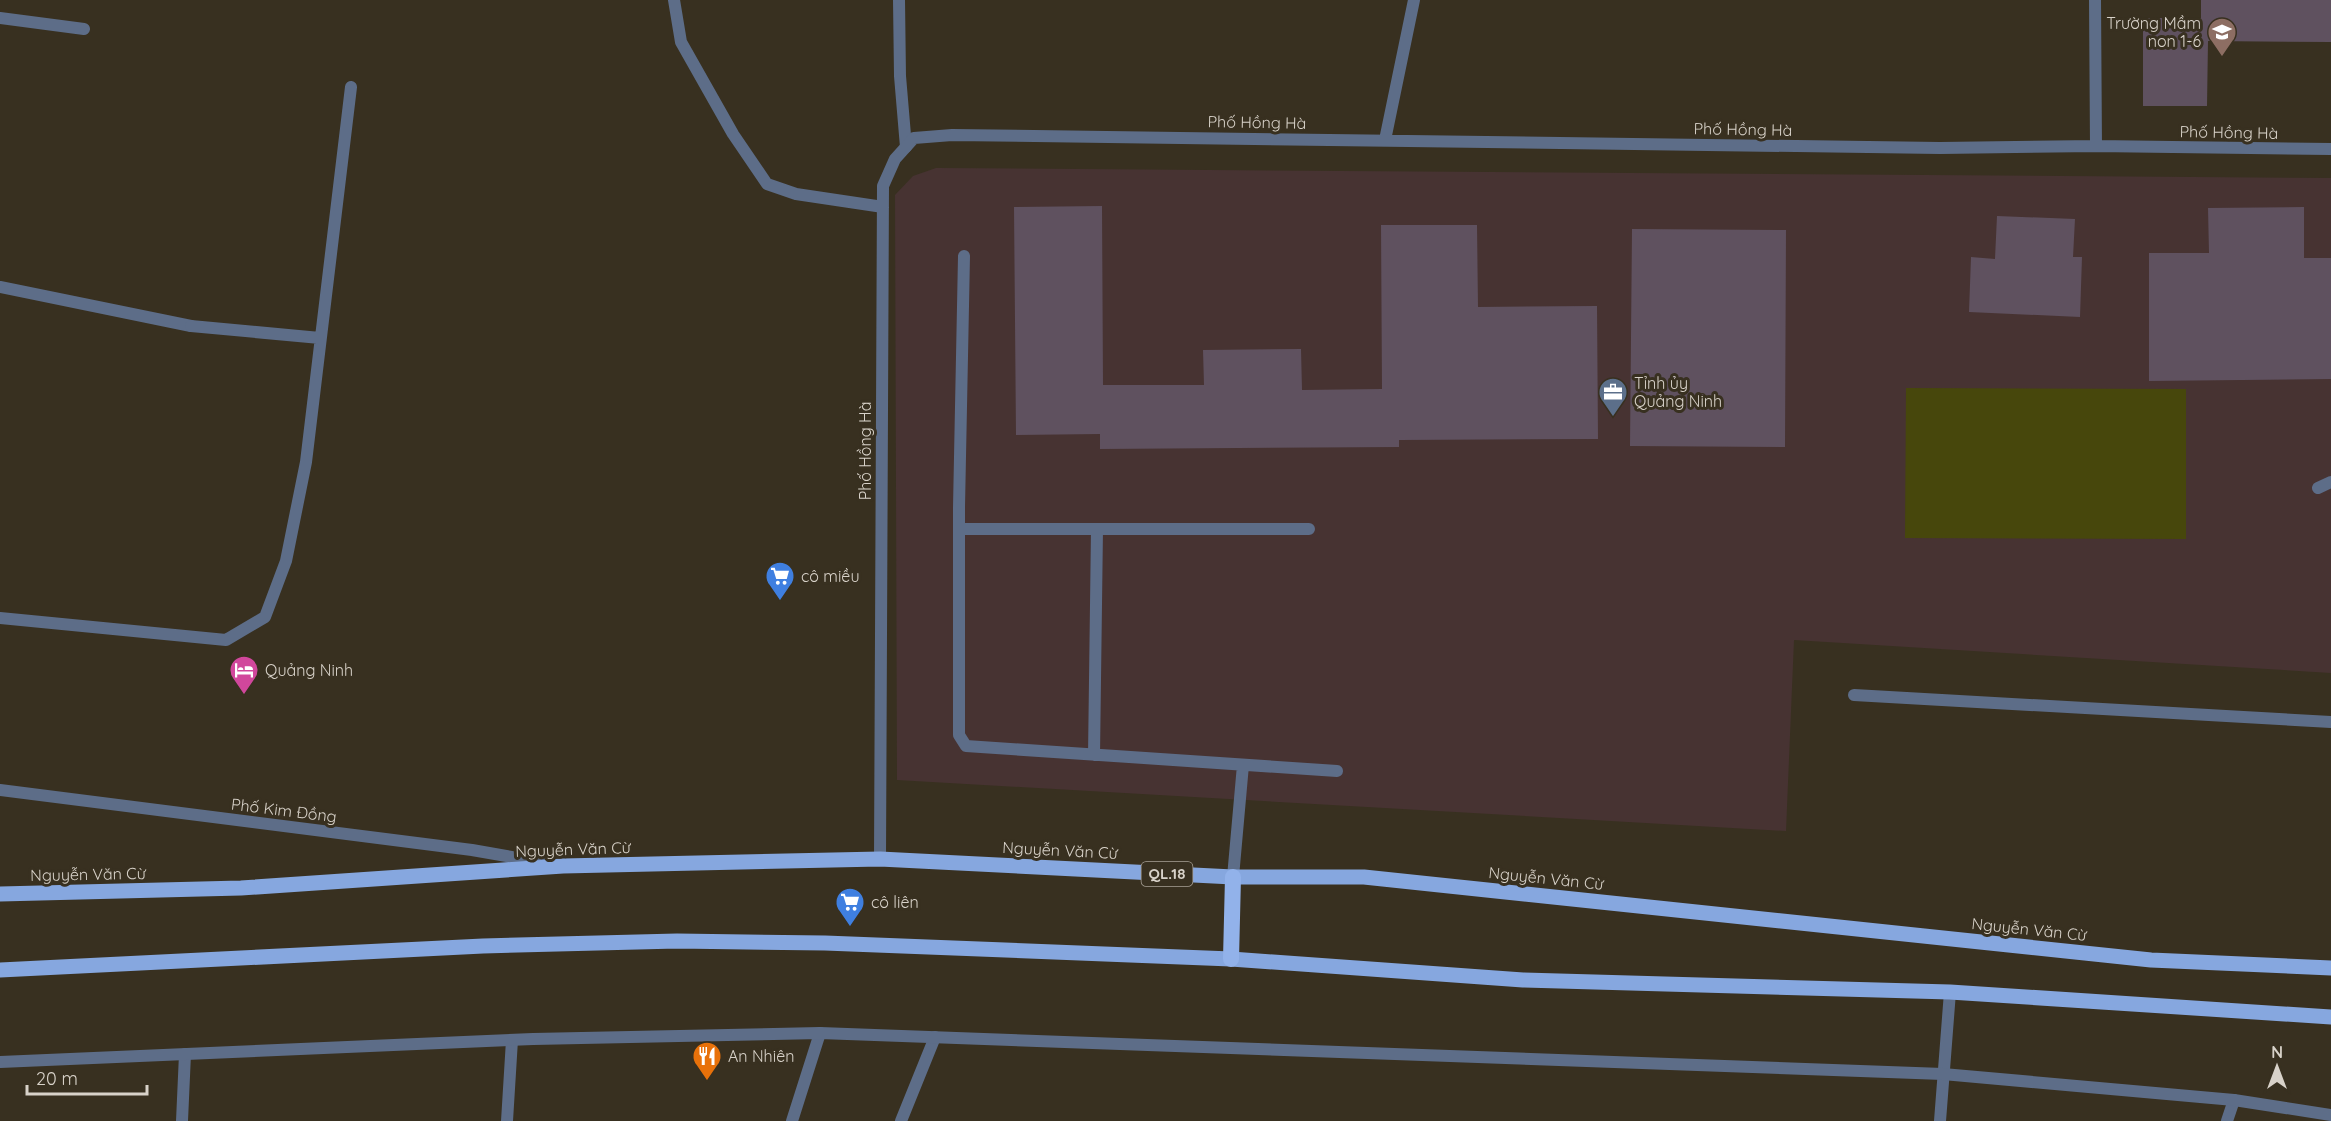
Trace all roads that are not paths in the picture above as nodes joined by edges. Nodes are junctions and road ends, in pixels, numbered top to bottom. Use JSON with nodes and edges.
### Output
{"nodes":[{"id":1,"x":674,"y":0,"type":"edge"},
{"id":2,"x":899,"y":0,"type":"edge"},
{"id":3,"x":1414,"y":0,"type":"edge"},
{"id":4,"x":2095,"y":0,"type":"edge"},
{"id":5,"x":0,"y":18,"type":"edge"},
{"id":6,"x":84,"y":29,"type":"dead end"},
{"id":7,"x":351,"y":87,"type":"dead end"},
{"id":8,"x":1385,"y":140,"type":"junction"},
{"id":9,"x":2097,"y":146,"type":"junction"},
{"id":10,"x":906,"y":147,"type":"junction"},
{"id":11,"x":2331,"y":149,"type":"edge"},
{"id":12,"x":883,"y":207,"type":"junction"},
{"id":13,"x":964,"y":256,"type":"dead end"},
{"id":14,"x":0,"y":287,"type":"edge"},
{"id":15,"x":320,"y":338,"type":"junction"},
{"id":16,"x":2331,"y":482,"type":"edge"},
{"id":17,"x":2318,"y":488,"type":"dead end"},
{"id":18,"x":959,"y":530,"type":"junction"},
{"id":19,"x":1097,"y":530,"type":"junction"},
{"id":20,"x":1309,"y":530,"type":"dead end"},
{"id":21,"x":0,"y":618,"type":"edge"},
{"id":22,"x":1854,"y":695,"type":"dead end"},
{"id":23,"x":2331,"y":722,"type":"edge"},
{"id":24,"x":1094,"y":754,"type":"junction"},
{"id":25,"x":1243,"y":765,"type":"junction"},
{"id":26,"x":1337,"y":771,"type":"dead end"},
{"id":27,"x":0,"y":790,"type":"edge"},
{"id":28,"x":880,"y":860,"type":"junction"},
{"id":29,"x":563,"y":866,"type":"junction"},
{"id":30,"x":1233,"y":877,"type":"junction"},
{"id":31,"x":0,"y":894,"type":"edge"},
{"id":32,"x":1231,"y":959,"type":"junction"},
{"id":33,"x":2331,"y":968,"type":"edge"},
{"id":34,"x":0,"y":970,"type":"edge"},
{"id":35,"x":1950,"y":992,"type":"junction"},
{"id":36,"x":2331,"y":1017,"type":"edge"},
{"id":37,"x":820,"y":1033,"type":"junction"},
{"id":38,"x":935,"y":1037,"type":"junction"},
{"id":39,"x":512,"y":1040,"type":"junction"},
{"id":40,"x":185,"y":1054,"type":"junction"},
{"id":41,"x":0,"y":1062,"type":"edge"},
{"id":42,"x":1943,"y":1074,"type":"junction"},
{"id":43,"x":2234,"y":1100,"type":"junction"},
{"id":44,"x":2331,"y":1115,"type":"edge"},
{"id":45,"x":182,"y":1121,"type":"edge"},
{"id":46,"x":507,"y":1121,"type":"edge"},
{"id":47,"x":792,"y":1121,"type":"edge"},
{"id":48,"x":902,"y":1121,"type":"edge"},
{"id":49,"x":1940,"y":1121,"type":"edge"},
{"id":50,"x":2227,"y":1121,"type":"edge"}],
"edges":[{"from":1,"to":12,"type":"street"},
{"from":2,"to":10,"type":"street"},
{"from":3,"to":8,"type":"street"},
{"from":4,"to":9,"type":"street"},
{"from":5,"to":6,"type":"street"},
{"from":7,"to":15,"type":"street"},
{"from":8,"to":9,"type":"street","name":"Phố Hồng Hà"},
{"from":8,"to":10,"type":"street","name":"Phố Hồng Hà"},
{"from":9,"to":11,"type":"street","name":"Phố Hồng Hà"},
{"from":10,"to":12,"type":"street","name":"Phố Hồng Hà"},
{"from":12,"to":28,"type":"street","name":"Phố Hồng Hà"},
{"from":13,"to":18,"type":"street"},
{"from":14,"to":15,"type":"street"},
{"from":15,"to":21,"type":"street"},
{"from":16,"to":17,"type":"street"},
{"from":18,"to":19,"type":"street"},
{"from":18,"to":24,"type":"street"},
{"from":19,"to":20,"type":"street"},
{"from":19,"to":24,"type":"street"},
{"from":22,"to":23,"type":"street"},
{"from":24,"to":25,"type":"street"},
{"from":25,"to":26,"type":"street"},
{"from":25,"to":30,"type":"street"},
{"from":27,"to":29,"type":"street","name":"Phố Kim Đồng"},
{"from":28,"to":29,"type":"main road","name":"Nguyễn Văn Cừ","number":"QL.18"},
{"from":28,"to":30,"type":"main road","name":"Nguyễn Văn Cừ","number":"QL.18"},
{"from":29,"to":31,"type":"main road","name":"Nguyễn Văn Cừ","number":"QL.18"},
{"from":30,"to":32,"type":"highway"},
{"from":30,"to":33,"type":"main road","name":"Nguyễn Văn Cừ","number":"QL.18"},
{"from":32,"to":34,"type":"main road"},
{"from":32,"to":35,"type":"main road"},
{"from":35,"to":36,"type":"main road"},
{"from":35,"to":42,"type":"street"},
{"from":37,"to":38,"type":"street"},
{"from":37,"to":39,"type":"street"},
{"from":37,"to":47,"type":"street"},
{"from":38,"to":42,"type":"street"},
{"from":38,"to":48,"type":"street"},
{"from":39,"to":40,"type":"street"},
{"from":39,"to":46,"type":"street"},
{"from":40,"to":41,"type":"street"},
{"from":40,"to":45,"type":"street"},
{"from":42,"to":43,"type":"street"},
{"from":42,"to":49,"type":"street"},
{"from":43,"to":44,"type":"street"},
{"from":43,"to":50,"type":"street"}]}
